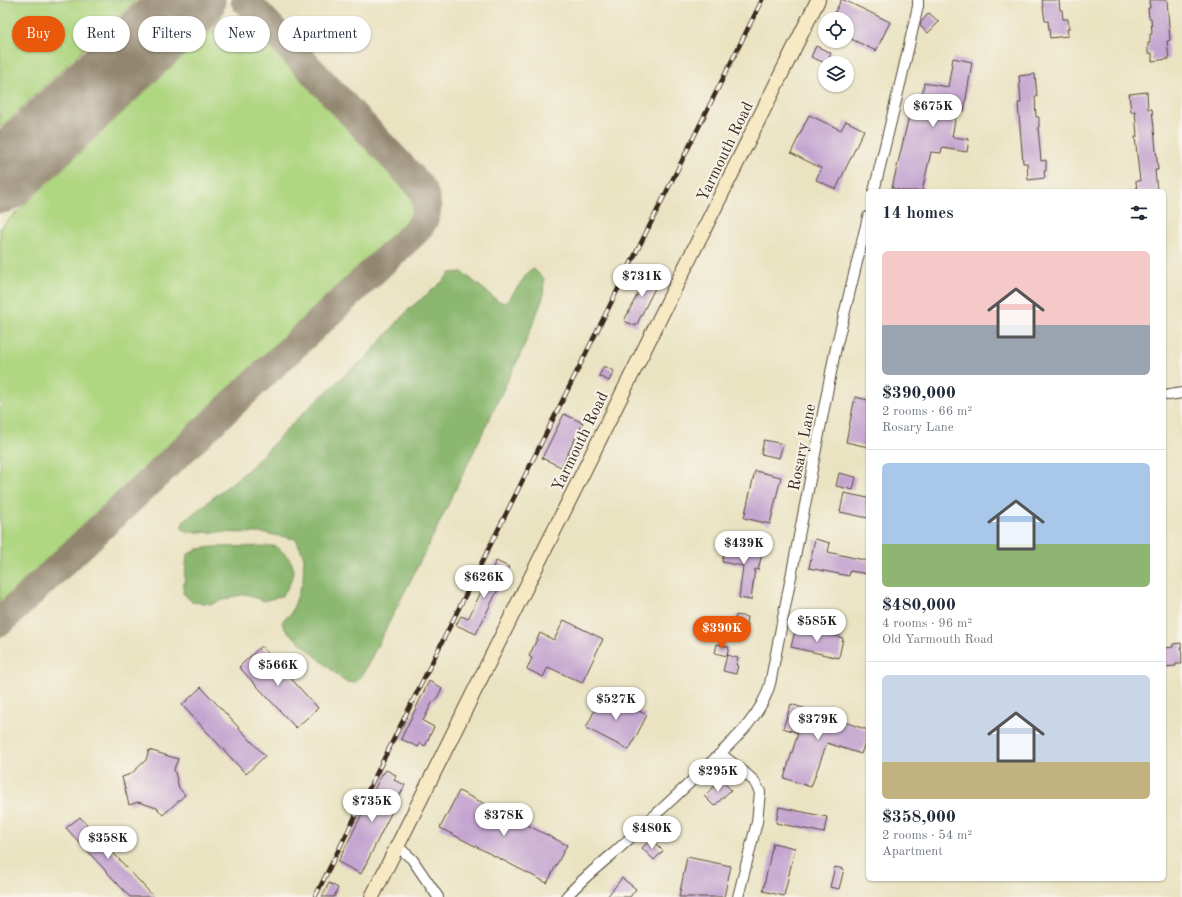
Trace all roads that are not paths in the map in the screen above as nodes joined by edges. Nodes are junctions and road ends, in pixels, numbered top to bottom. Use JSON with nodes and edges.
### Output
{"nodes":[{"id":1,"x":818,"y":0,"type":"edge"},
{"id":2,"x":918,"y":0,"type":"edge"},
{"id":3,"x":874,"y":189,"type":"edge"},
{"id":4,"x":866,"y":225,"type":"edge"},
{"id":5,"x":1182,"y":393,"type":"edge"},
{"id":6,"x":1169,"y":396,"type":"dead end"},
{"id":7,"x":720,"y":754,"type":"junction"},
{"id":8,"x":397,"y":846,"type":"junction"},
{"id":9,"x":372,"y":897,"type":"edge"},
{"id":10,"x":438,"y":897,"type":"edge"},
{"id":11,"x":566,"y":897,"type":"edge"},
{"id":12,"x":738,"y":897,"type":"edge"}],
"edges":[{"from":1,"to":8,"type":"main road","name":"Yarmouth Road"},
{"from":2,"to":3,"type":"street"},
{"from":4,"to":7,"type":"street","name":"Rosary Lane"},
{"from":5,"to":6,"type":"street"},
{"from":7,"to":11,"type":"street","name":"Rosary Lane"},
{"from":7,"to":12,"type":"street"},
{"from":8,"to":9,"type":"main road","name":"Yarmouth Road"},
{"from":8,"to":10,"type":"street"}]}
